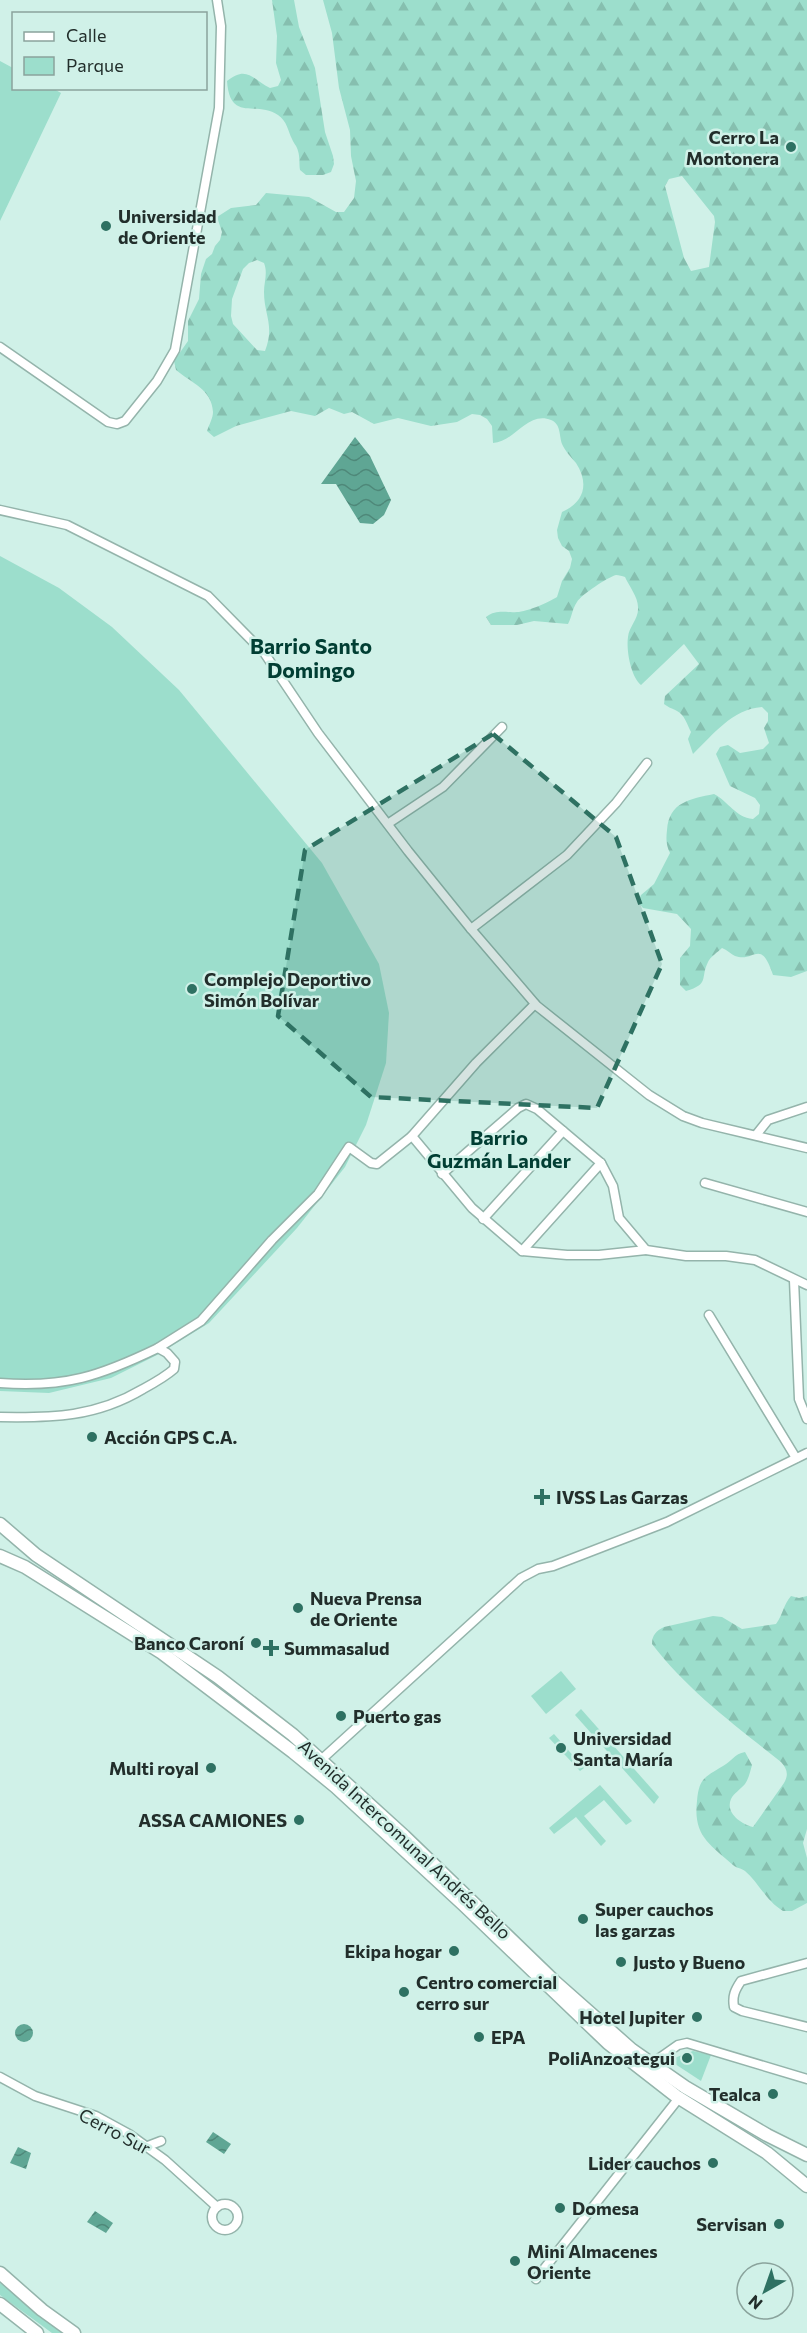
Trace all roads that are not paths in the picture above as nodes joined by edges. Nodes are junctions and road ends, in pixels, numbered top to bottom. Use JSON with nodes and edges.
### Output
{"nodes":[{"id":1,"x":217,"y":0,"type":"edge"},
{"id":2,"x":0,"y":347,"type":"edge"},
{"id":3,"x":0,"y":510,"type":"edge"},
{"id":4,"x":502,"y":728,"type":"dead end"},
{"id":5,"x":647,"y":763,"type":"dead end"},
{"id":6,"x":389,"y":824,"type":"junction"},
{"id":7,"x":471,"y":930,"type":"junction"},
{"id":8,"x":535,"y":1004,"type":"junction"},
{"id":9,"x":807,"y":1107,"type":"edge"},
{"id":10,"x":563,"y":1131,"type":"junction"},
{"id":11,"x":756,"y":1135,"type":"junction"},
{"id":12,"x":412,"y":1136,"type":"junction"},
{"id":13,"x":807,"y":1148,"type":"edge"},
{"id":14,"x":601,"y":1163,"type":"junction"},
{"id":15,"x":442,"y":1174,"type":"junction"},
{"id":16,"x":705,"y":1183,"type":"dead end"},
{"id":17,"x":807,"y":1212,"type":"edge"},
{"id":18,"x":483,"y":1219,"type":"junction"},
{"id":19,"x":646,"y":1250,"type":"junction"},
{"id":20,"x":522,"y":1251,"type":"junction"},
{"id":21,"x":794,"y":1280,"type":"junction"},
{"id":22,"x":807,"y":1285,"type":"edge"},
{"id":23,"x":709,"y":1315,"type":"dead end"},
{"id":24,"x":158,"y":1348,"type":"junction"},
{"id":25,"x":0,"y":1383,"type":"edge"},
{"id":26,"x":0,"y":1417,"type":"edge"},
{"id":27,"x":807,"y":1419,"type":"edge"},
{"id":28,"x":807,"y":1453,"type":"edge"},
{"id":29,"x":796,"y":1458,"type":"junction"},
{"id":30,"x":0,"y":1524,"type":"edge"},
{"id":31,"x":0,"y":1556,"type":"edge"},
{"id":32,"x":322,"y":1759,"type":"junction"},
{"id":33,"x":807,"y":1963,"type":"edge"},
{"id":34,"x":807,"y":2027,"type":"edge"},
{"id":35,"x":651,"y":2064,"type":"junction"},
{"id":36,"x":0,"y":2077,"type":"edge"},
{"id":37,"x":807,"y":2079,"type":"edge"},
{"id":38,"x":679,"y":2098,"type":"junction"},
{"id":39,"x":160,"y":2141,"type":"dead end"},
{"id":40,"x":148,"y":2146,"type":"junction"},
{"id":41,"x":807,"y":2155,"type":"edge"},
{"id":42,"x":807,"y":2186,"type":"edge"},
{"id":43,"x":217,"y":2207,"type":"dead end"},
{"id":44,"x":0,"y":2273,"type":"edge"},
{"id":45,"x":536,"y":2279,"type":"dead end"},
{"id":46,"x":0,"y":2304,"type":"edge"},
{"id":47,"x":37,"y":2333,"type":"edge"},
{"id":48,"x":74,"y":2333,"type":"edge"}],
"edges":[{"from":1,"to":2,"type":"street"},
{"from":3,"to":6,"type":"street"},
{"from":4,"to":6,"type":"street"},
{"from":5,"to":7,"type":"street"},
{"from":6,"to":7,"type":"street"},
{"from":7,"to":8,"type":"street"},
{"from":8,"to":11,"type":"street"},
{"from":8,"to":12,"type":"street"},
{"from":9,"to":11,"type":"street"},
{"from":10,"to":14,"type":"street"},
{"from":10,"to":15,"type":"street"},
{"from":10,"to":18,"type":"street"},
{"from":11,"to":13,"type":"street"},
{"from":12,"to":15,"type":"street"},
{"from":12,"to":24,"type":"street"},
{"from":14,"to":19,"type":"street"},
{"from":14,"to":20,"type":"street"},
{"from":15,"to":18,"type":"street"},
{"from":16,"to":17,"type":"street"},
{"from":18,"to":20,"type":"street"},
{"from":19,"to":20,"type":"street"},
{"from":19,"to":21,"type":"street"},
{"from":21,"to":22,"type":"street"},
{"from":21,"to":27,"type":"street"},
{"from":23,"to":29,"type":"street"},
{"from":24,"to":25,"type":"street"},
{"from":24,"to":26,"type":"street"},
{"from":28,"to":29,"type":"street"},
{"from":29,"to":32,"type":"street"},
{"from":30,"to":32,"type":"main road","name":"Avenida Intercomunal Andrés Bello"},
{"from":31,"to":38,"type":"main road","name":"Avenida Intercomunal Andrés Bello"},
{"from":32,"to":35,"type":"main road","name":"Avenida Intercomunal Andrés Bello"},
{"from":33,"to":34,"type":"street"},
{"from":35,"to":37,"type":"street"},
{"from":35,"to":41,"type":"main road","name":"Avenida Intercomunal Andrés Bello"},
{"from":36,"to":40,"type":"street","name":"Cerro Sur"},
{"from":38,"to":42,"type":"main road","name":"Avenida Intercomunal Andrés Bello"},
{"from":38,"to":45,"type":"street"},
{"from":39,"to":40,"type":"street"},
{"from":40,"to":43,"type":"street","name":"Cerro Sur"},
{"from":44,"to":48,"type":"main road"},
{"from":46,"to":47,"type":"main road"}]}
